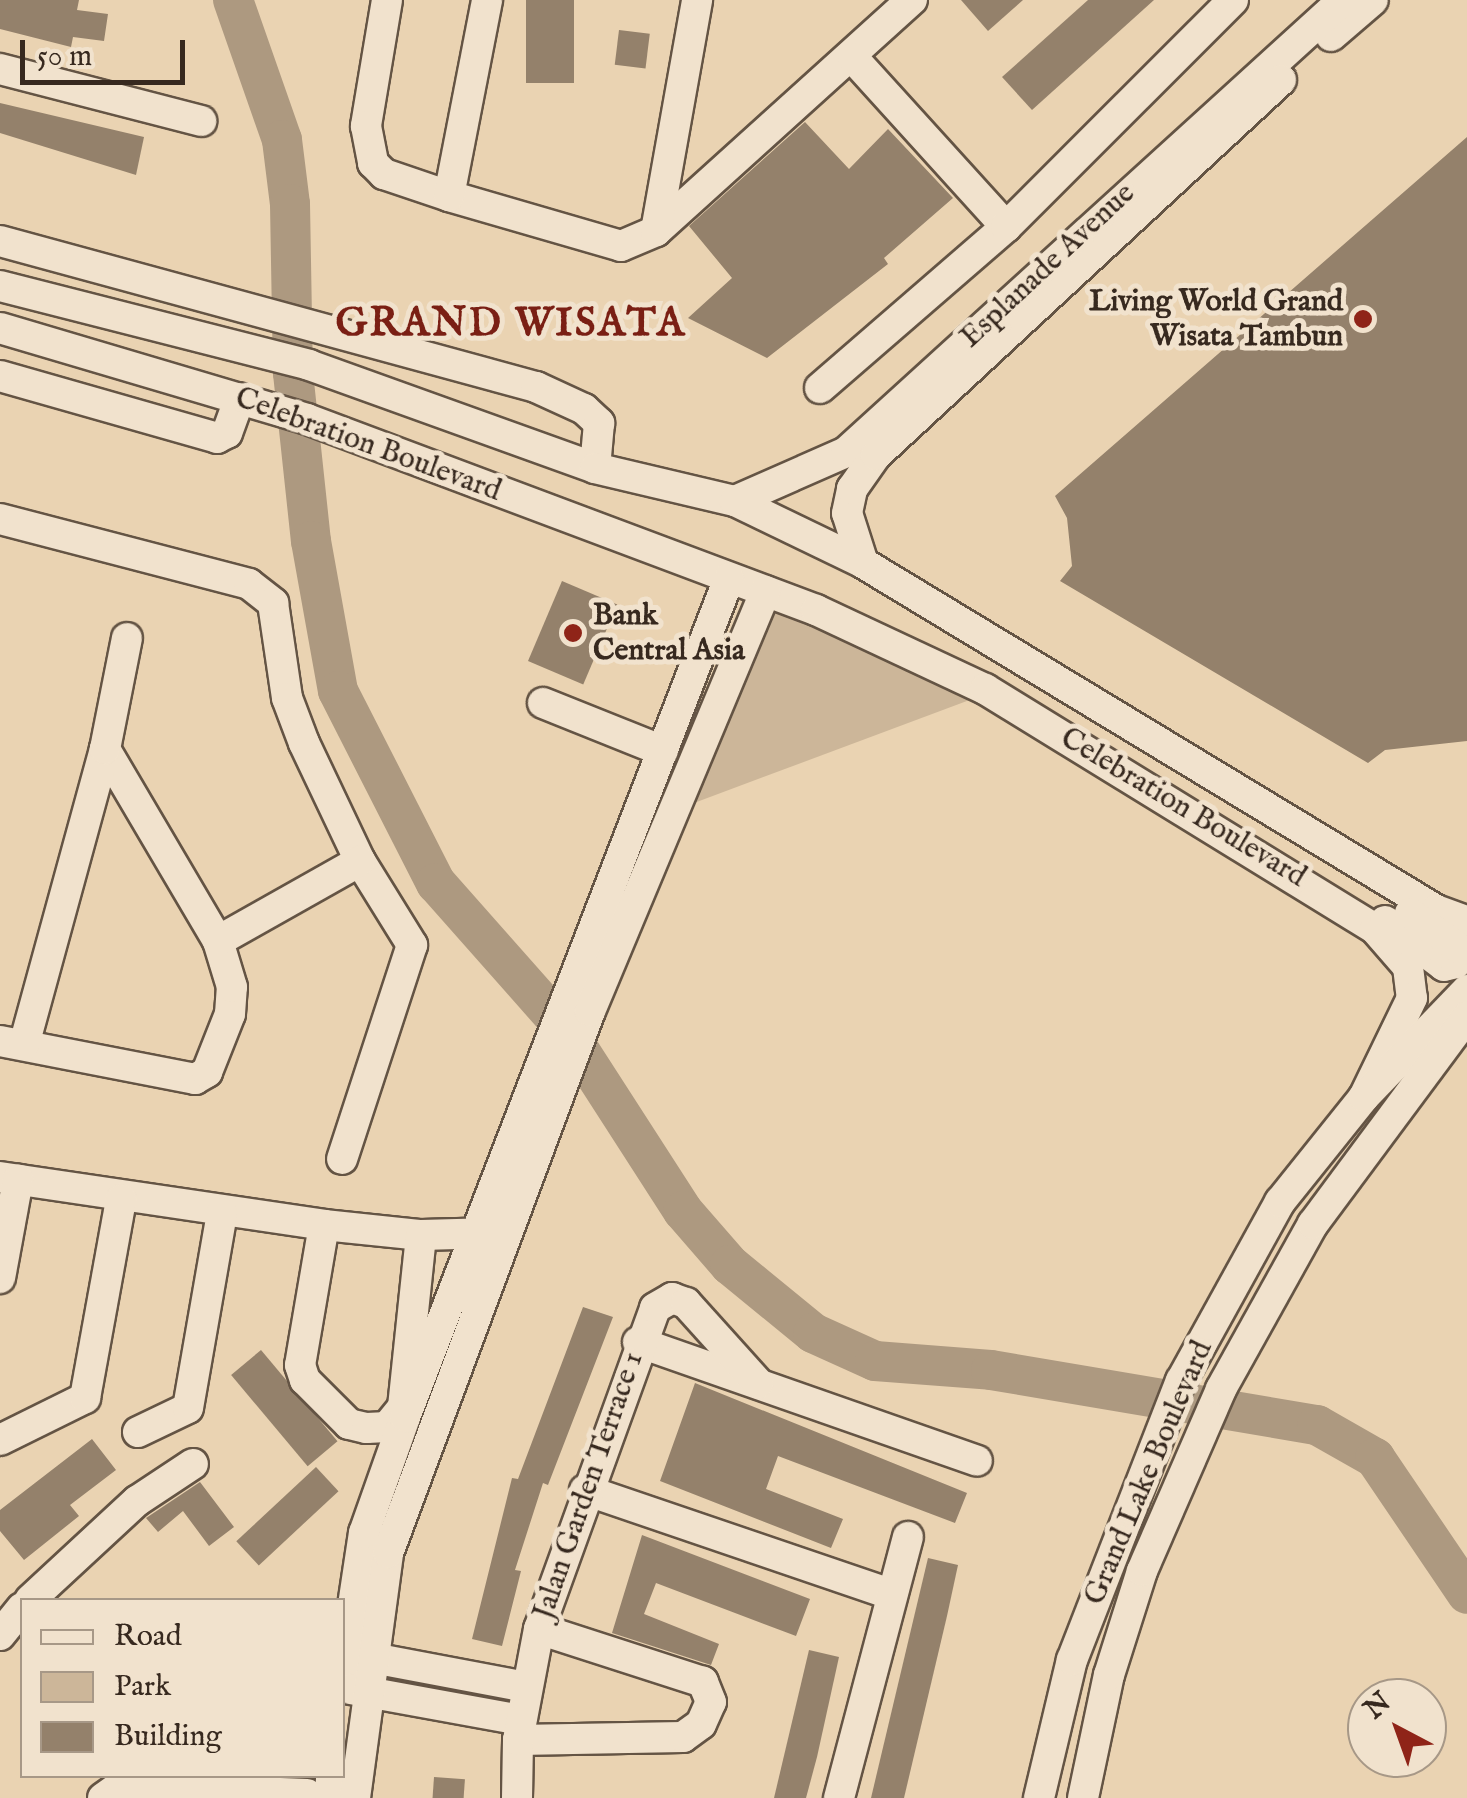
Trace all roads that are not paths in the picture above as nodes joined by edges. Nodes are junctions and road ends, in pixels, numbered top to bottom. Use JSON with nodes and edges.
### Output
{"nodes":[{"id":1,"x":387,"y":0,"type":"edge"},
{"id":2,"x":486,"y":0,"type":"edge"},
{"id":3,"x":697,"y":0,"type":"edge"},
{"id":4,"x":912,"y":0,"type":"edge"},
{"id":5,"x":1234,"y":0,"type":"edge"},
{"id":6,"x":1343,"y":0,"type":"edge"},
{"id":7,"x":1373,"y":0,"type":"edge"},
{"id":8,"x":853,"y":58,"type":"junction"},
{"id":9,"x":0,"y":69,"type":"edge"},
{"id":10,"x":201,"y":121,"type":"dead end"},
{"id":11,"x":449,"y":196,"type":"junction"},
{"id":12,"x":1006,"y":227,"type":"junction"},
{"id":13,"x":656,"y":232,"type":"junction"},
{"id":14,"x":0,"y":241,"type":"edge"},
{"id":15,"x":0,"y":286,"type":"edge"},
{"id":16,"x":0,"y":328,"type":"edge"},
{"id":17,"x":0,"y":376,"type":"edge"},
{"id":18,"x":820,"y":388,"type":"dead end"},
{"id":19,"x":251,"y":400,"type":"junction"},
{"id":20,"x":595,"y":468,"type":"junction"},
{"id":21,"x":735,"y":501,"type":"junction"},
{"id":22,"x":2,"y":527,"type":"edge"},
{"id":23,"x":863,"y":563,"type":"junction"},
{"id":24,"x":730,"y":578,"type":"junction"},
{"id":25,"x":766,"y":591,"type":"junction"},
{"id":26,"x":127,"y":638,"type":"dead end"},
{"id":27,"x":543,"y":702,"type":"dead end"},
{"id":28,"x":105,"y":748,"type":"junction"},
{"id":29,"x":663,"y":750,"type":"junction"},
{"id":30,"x":1229,"y":783,"type":"junction"},
{"id":31,"x":360,"y":861,"type":"junction"},
{"id":32,"x":1305,"y":881,"type":"junction"},
{"id":33,"x":1467,"y":921,"type":"edge"},
{"id":34,"x":218,"y":941,"type":"junction"},
{"id":35,"x":1467,"y":990,"type":"edge"},
{"id":36,"x":578,"y":1004,"type":"junction"},
{"id":37,"x":1467,"y":1016,"type":"edge"},
{"id":38,"x":12,"y":1043,"type":"edge"},
{"id":39,"x":1364,"y":1098,"type":"junction"},
{"id":40,"x":342,"y":1159,"type":"dead end"},
{"id":41,"x":9,"y":1178,"type":"edge"},
{"id":42,"x":121,"y":1200,"type":"junction"},
{"id":43,"x":222,"y":1213,"type":"junction"},
{"id":44,"x":324,"y":1225,"type":"junction"},
{"id":45,"x":490,"y":1233,"type":"junction"},
{"id":46,"x":420,"y":1236,"type":"junction"},
{"id":47,"x":0,"y":1278,"type":"edge"},
{"id":48,"x":638,"y":1342,"type":"junction"},
{"id":49,"x":758,"y":1383,"type":"junction"},
{"id":50,"x":138,"y":1432,"type":"dead end"},
{"id":51,"x":0,"y":1440,"type":"edge"},
{"id":52,"x":977,"y":1460,"type":"dead end"},
{"id":53,"x":193,"y":1464,"type":"dead end"},
{"id":54,"x":585,"y":1490,"type":"junction"},
{"id":55,"x":908,"y":1537,"type":"dead end"},
{"id":56,"x":891,"y":1594,"type":"junction"},
{"id":57,"x":32,"y":1598,"type":"edge"},
{"id":58,"x":20,"y":1610,"type":"edge"},
{"id":59,"x":539,"y":1630,"type":"junction"},
{"id":60,"x":0,"y":1635,"type":"edge"},
{"id":61,"x":353,"y":1671,"type":"edge"},
{"id":62,"x":526,"y":1687,"type":"junction"},
{"id":63,"x":520,"y":1730,"type":"junction"},
{"id":64,"x":316,"y":1788,"type":"edge"},
{"id":65,"x":103,"y":1798,"type":"edge"},
{"id":66,"x":355,"y":1798,"type":"edge"},
{"id":67,"x":517,"y":1798,"type":"edge"},
{"id":68,"x":839,"y":1798,"type":"edge"},
{"id":69,"x":1039,"y":1798,"type":"edge"},
{"id":70,"x":1083,"y":1798,"type":"edge"}],
"edges":[{"from":1,"to":11,"type":"street"},
{"from":2,"to":11,"type":"street"},
{"from":3,"to":13,"type":"street"},
{"from":4,"to":8,"type":"street"},
{"from":5,"to":12,"type":"street"},
{"from":6,"to":21,"type":"street","name":"Esplanade Avenue"},
{"from":7,"to":23,"type":"street","name":"Esplanade Avenue"},
{"from":8,"to":12,"type":"street"},
{"from":8,"to":13,"type":"street"},
{"from":9,"to":10,"type":"street"},
{"from":11,"to":13,"type":"street"},
{"from":12,"to":18,"type":"street"},
{"from":14,"to":20,"type":"street"},
{"from":15,"to":20,"type":"street","name":"Celebration Boulevard"},
{"from":16,"to":19,"type":"street","name":"Celebration Boulevard"},
{"from":17,"to":19,"type":"street"},
{"from":19,"to":24,"type":"street","name":"Celebration Boulevard"},
{"from":20,"to":21,"type":"street","name":"Celebration Boulevard"},
{"from":21,"to":23,"type":"street","name":"Celebration Boulevard"},
{"from":22,"to":31,"type":"street"},
{"from":23,"to":30,"type":"street","name":"Celebration Boulevard"},
{"from":24,"to":25,"type":"street","name":"Celebration Boulevard"},
{"from":24,"to":29,"type":"street"},
{"from":25,"to":32,"type":"street","name":"Celebration Boulevard"},
{"from":25,"to":36,"type":"street"},
{"from":26,"to":28,"type":"street"},
{"from":27,"to":29,"type":"street"},
{"from":28,"to":34,"type":"street"},
{"from":28,"to":38,"type":"street"},
{"from":29,"to":36,"type":"street"},
{"from":30,"to":32,"type":"street"},
{"from":30,"to":33,"type":"street","name":"Celebration Boulevard"},
{"from":31,"to":34,"type":"street"},
{"from":31,"to":40,"type":"street"},
{"from":32,"to":39,"type":"street","name":"Celebration Boulevard"},
{"from":34,"to":38,"type":"street"},
{"from":35,"to":39,"type":"street","name":"Grand Lake Boulevard"},
{"from":36,"to":45,"type":"street"},
{"from":37,"to":70,"type":"street","name":"Grand Lake Boulevard"},
{"from":39,"to":69,"type":"street","name":"Grand Lake Boulevard"},
{"from":41,"to":42,"type":"street"},
{"from":41,"to":47,"type":"street"},
{"from":42,"to":43,"type":"street"},
{"from":42,"to":51,"type":"street"},
{"from":43,"to":44,"type":"street"},
{"from":43,"to":50,"type":"street"},
{"from":44,"to":46,"type":"street"},
{"from":44,"to":46,"type":"street"},
{"from":45,"to":46,"type":"street"},
{"from":45,"to":61,"type":"street"},
{"from":48,"to":49,"type":"street"},
{"from":48,"to":49,"type":"street","name":"Jalan Garden Terrace 1"},
{"from":48,"to":54,"type":"street","name":"Jalan Garden Terrace 1"},
{"from":49,"to":52,"type":"street"},
{"from":53,"to":57,"type":"street"},
{"from":54,"to":56,"type":"street"},
{"from":54,"to":59,"type":"street","name":"Jalan Garden Terrace 1"},
{"from":55,"to":56,"type":"street"},
{"from":56,"to":68,"type":"street"},
{"from":58,"to":60,"type":"street"},
{"from":59,"to":62,"type":"street","name":"Jalan Garden Terrace 1"},
{"from":59,"to":63,"type":"street"},
{"from":61,"to":62,"type":"street"},
{"from":61,"to":63,"type":"street"},
{"from":61,"to":66,"type":"street"},
{"from":62,"to":63,"type":"street","name":"Jalan Garden Terrace 1"},
{"from":63,"to":67,"type":"street","name":"Jalan Garden Terrace 1"},
{"from":64,"to":65,"type":"street"}]}
